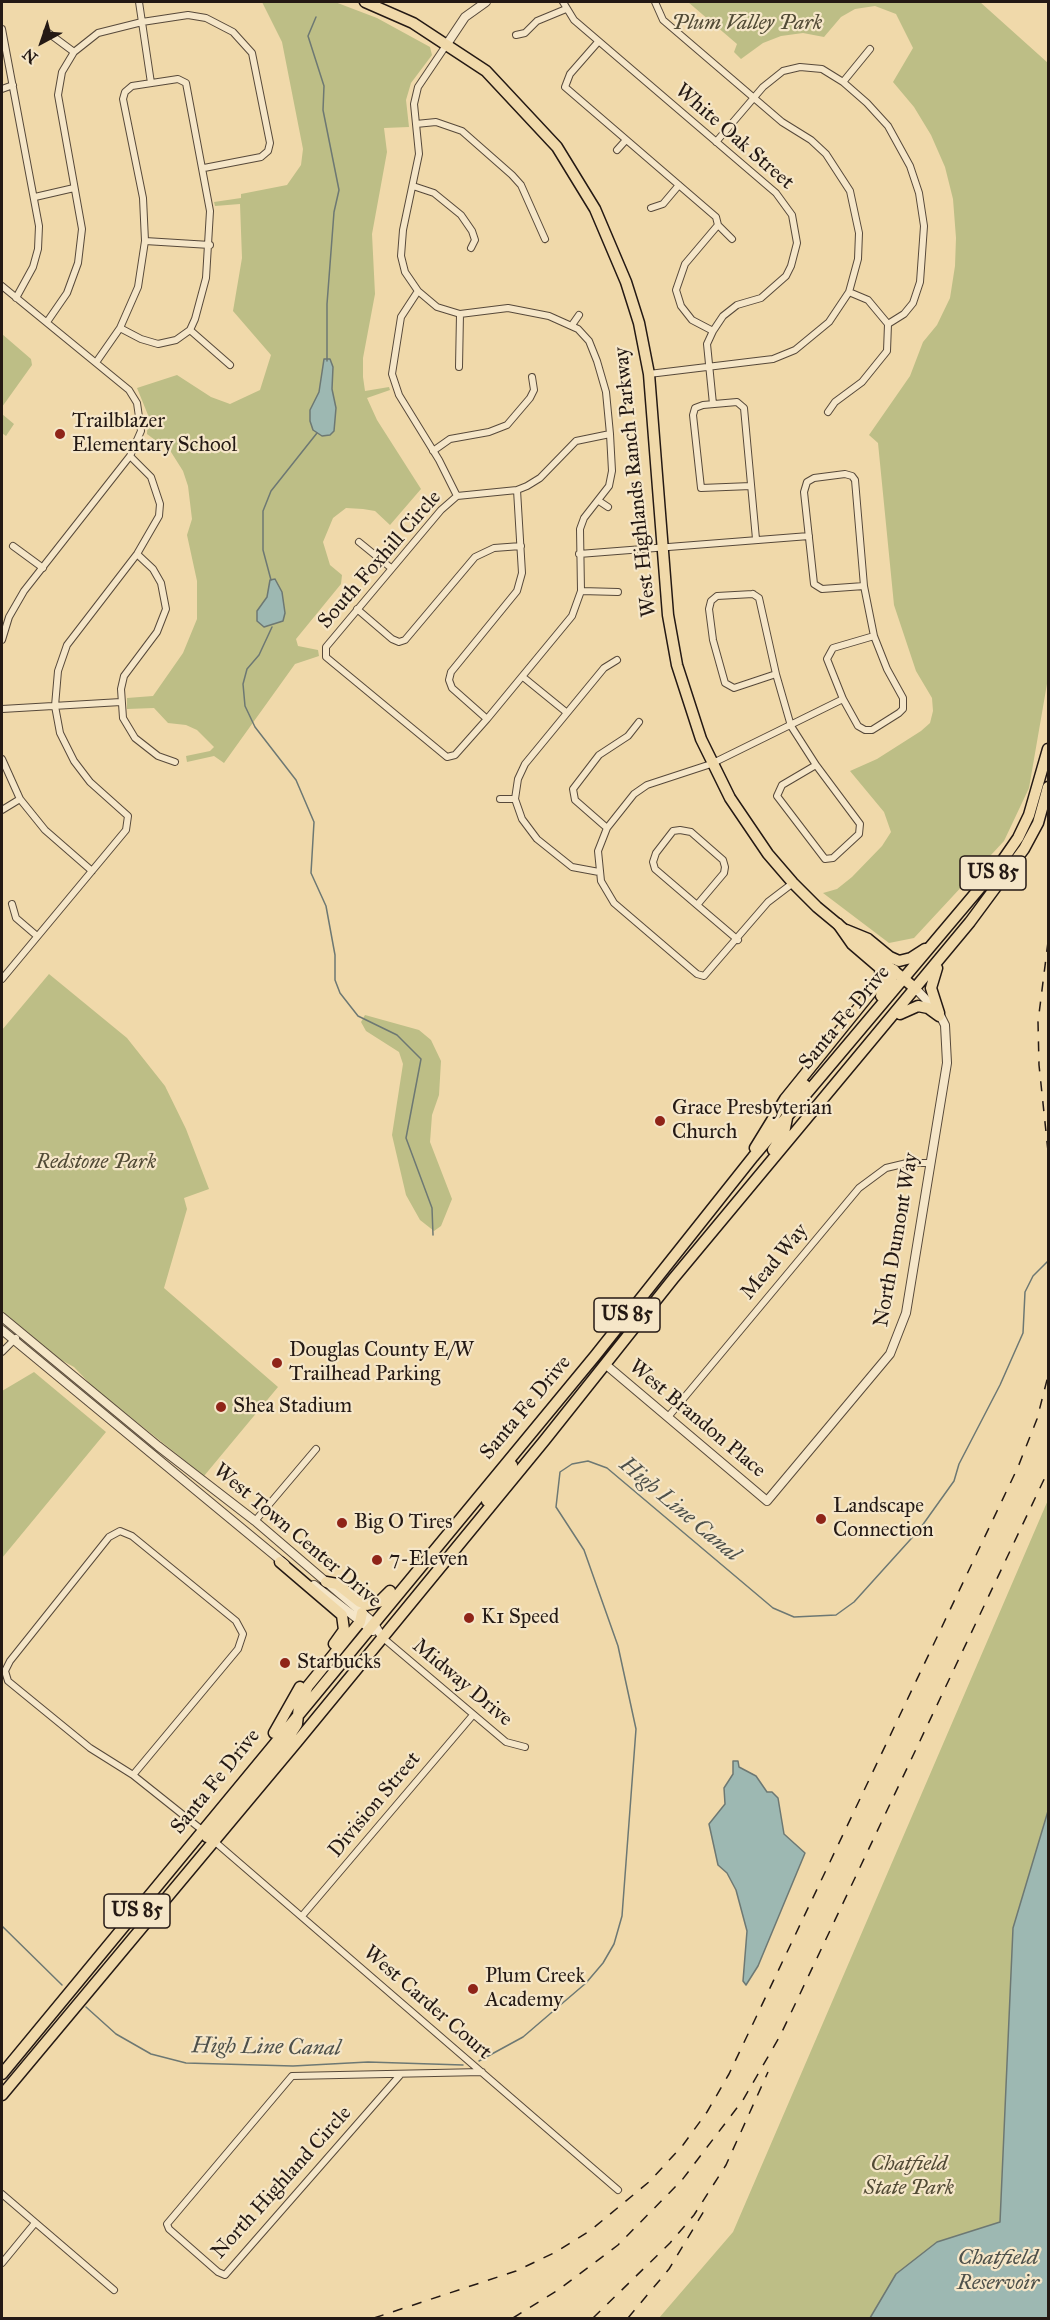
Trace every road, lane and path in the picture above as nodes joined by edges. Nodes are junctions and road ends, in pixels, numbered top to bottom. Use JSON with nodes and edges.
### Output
{"nodes":[{"id":1,"x":139,"y":2,"type":"edge"},
{"id":2,"x":365,"y":2,"type":"edge"},
{"id":3,"x":486,"y":2,"type":"edge"},
{"id":4,"x":564,"y":2,"type":"edge"},
{"id":5,"x":655,"y":2,"type":"edge"},
{"id":6,"x":566,"y":9,"type":"junction"},
{"id":7,"x":142,"y":22,"type":"junction"},
{"id":8,"x":2,"y":29,"type":"edge"},
{"id":9,"x":47,"y":32,"type":"dead end"},
{"id":10,"x":516,"y":35,"type":"dead end"},
{"id":11,"x":597,"y":42,"type":"junction"},
{"id":12,"x":447,"y":44,"type":"junction"},
{"id":13,"x":870,"y":50,"type":"dead end"},
{"id":14,"x":74,"y":52,"type":"junction"},
{"id":15,"x":843,"y":82,"type":"junction"},
{"id":16,"x":151,"y":83,"type":"junction"},
{"id":17,"x":13,"y":85,"type":"junction"},
{"id":18,"x":2,"y":89,"type":"edge"},
{"id":19,"x":754,"y":97,"type":"junction"},
{"id":20,"x":416,"y":124,"type":"junction"},
{"id":21,"x":626,"y":140,"type":"junction"},
{"id":22,"x":716,"y":142,"type":"junction"},
{"id":23,"x":617,"y":150,"type":"dead end"},
{"id":24,"x":204,"y":168,"type":"junction"},
{"id":25,"x":679,"y":185,"type":"junction"},
{"id":26,"x":413,"y":186,"type":"junction"},
{"id":27,"x":74,"y":188,"type":"junction"},
{"id":28,"x":35,"y":197,"type":"junction"},
{"id":29,"x":651,"y":208,"type":"dead end"},
{"id":30,"x":718,"y":225,"type":"junction"},
{"id":31,"x":545,"y":239,"type":"dead end"},
{"id":32,"x":732,"y":239,"type":"dead end"},
{"id":33,"x":145,"y":241,"type":"junction"},
{"id":34,"x":210,"y":245,"type":"junction"},
{"id":35,"x":471,"y":248,"type":"dead end"},
{"id":36,"x":2,"y":286,"type":"edge"},
{"id":37,"x":418,"y":291,"type":"junction"},
{"id":38,"x":849,"y":292,"type":"junction"},
{"id":39,"x":16,"y":298,"type":"junction"},
{"id":40,"x":460,"y":314,"type":"junction"},
{"id":41,"x":579,"y":315,"type":"dead end"},
{"id":42,"x":47,"y":322,"type":"junction"},
{"id":43,"x":888,"y":324,"type":"junction"},
{"id":44,"x":573,"y":325,"type":"junction"},
{"id":45,"x":120,"y":328,"type":"junction"},
{"id":46,"x":190,"y":330,"type":"junction"},
{"id":47,"x":713,"y":331,"type":"junction"},
{"id":48,"x":97,"y":361,"type":"junction"},
{"id":49,"x":230,"y":365,"type":"dead end"},
{"id":50,"x":459,"y":367,"type":"dead end"},
{"id":51,"x":709,"y":367,"type":"junction"},
{"id":52,"x":648,"y":374,"type":"junction"},
{"id":53,"x":532,"y":376,"type":"dead end"},
{"id":54,"x":713,"y":404,"type":"junction"},
{"id":55,"x":828,"y":412,"type":"dead end"},
{"id":56,"x":610,"y":434,"type":"junction"},
{"id":57,"x":433,"y":452,"type":"junction"},
{"id":58,"x":130,"y":456,"type":"junction"},
{"id":59,"x":751,"y":486,"type":"junction"},
{"id":60,"x":517,"y":490,"type":"junction"},
{"id":61,"x":457,"y":496,"type":"junction"},
{"id":62,"x":599,"y":501,"type":"junction"},
{"id":63,"x":608,"y":507,"type":"dead end"},
{"id":64,"x":809,"y":536,"type":"junction"},
{"id":65,"x":756,"y":539,"type":"junction"},
{"id":66,"x":359,"y":542,"type":"dead end"},
{"id":67,"x":13,"y":546,"type":"dead end"},
{"id":68,"x":521,"y":546,"type":"junction"},
{"id":69,"x":664,"y":546,"type":"junction"},
{"id":70,"x":137,"y":554,"type":"junction"},
{"id":71,"x":579,"y":554,"type":"junction"},
{"id":72,"x":43,"y":568,"type":"junction"},
{"id":73,"x":391,"y":568,"type":"junction"},
{"id":74,"x":864,"y":586,"type":"junction"},
{"id":75,"x":581,"y":591,"type":"junction"},
{"id":76,"x":618,"y":592,"type":"dead end"},
{"id":77,"x":357,"y":609,"type":"junction"},
{"id":78,"x":2,"y":616,"type":"edge"},
{"id":79,"x":9,"y":617,"type":"junction"},
{"id":80,"x":874,"y":636,"type":"junction"},
{"id":81,"x":2,"y":640,"type":"edge"},
{"id":82,"x":617,"y":660,"type":"dead end"},
{"id":83,"x":776,"y":674,"type":"junction"},
{"id":84,"x":523,"y":677,"type":"junction"},
{"id":85,"x":843,"y":699,"type":"junction"},
{"id":86,"x":121,"y":702,"type":"junction"},
{"id":87,"x":55,"y":706,"type":"junction"},
{"id":88,"x":2,"y":709,"type":"edge"},
{"id":89,"x":566,"y":712,"type":"junction"},
{"id":90,"x":487,"y":719,"type":"junction"},
{"id":91,"x":639,"y":722,"type":"dead end"},
{"id":92,"x":791,"y":726,"type":"junction"},
{"id":93,"x":1048,"y":748,"type":"edge"},
{"id":94,"x":2,"y":759,"type":"edge"},
{"id":95,"x":175,"y":762,"type":"dead end"},
{"id":96,"x":711,"y":764,"type":"junction"},
{"id":97,"x":816,"y":765,"type":"junction"},
{"id":98,"x":1048,"y":787,"type":"edge"},
{"id":99,"x":21,"y":799,"type":"junction"},
{"id":100,"x":500,"y":799,"type":"dead end"},
{"id":101,"x":515,"y":799,"type":"junction"},
{"id":102,"x":2,"y":810,"type":"edge"},
{"id":103,"x":607,"y":828,"type":"junction"},
{"id":104,"x":92,"y":871,"type":"junction"},
{"id":105,"x":599,"y":872,"type":"junction"},
{"id":106,"x":793,"y":883,"type":"junction"},
{"id":107,"x":12,"y":904,"type":"dead end"},
{"id":108,"x":697,"y":905,"type":"junction"},
{"id":109,"x":842,"y":927,"type":"junction"},
{"id":110,"x":37,"y":936,"type":"junction"},
{"id":111,"x":738,"y":939,"type":"junction"},
{"id":112,"x":935,"y":942,"type":"junction"},
{"id":113,"x":948,"y":949,"type":"junction"},
{"id":114,"x":894,"y":970,"type":"junction"},
{"id":115,"x":904,"y":978,"type":"junction"},
{"id":116,"x":2,"y":979,"type":"edge"},
{"id":117,"x":916,"y":989,"type":"junction"},
{"id":118,"x":941,"y":1016,"type":"junction"},
{"id":119,"x":888,"y":1023,"type":"junction"},
{"id":120,"x":787,"y":1118,"type":"junction"},
{"id":121,"x":753,"y":1157,"type":"junction"},
{"id":122,"x":930,"y":1163,"type":"junction"},
{"id":123,"x":663,"y":1292,"type":"junction"},
{"id":124,"x":2,"y":1317,"type":"edge"},
{"id":125,"x":2,"y":1330,"type":"edge"},
{"id":126,"x":614,"y":1331,"type":"junction"},
{"id":127,"x":20,"y":1332,"type":"junction"},
{"id":128,"x":13,"y":1340,"type":"junction"},
{"id":129,"x":2,"y":1352,"type":"edge"},
{"id":130,"x":605,"y":1364,"type":"junction"},
{"id":131,"x":668,"y":1417,"type":"junction"},
{"id":132,"x":316,"y":1449,"type":"dead end"},
{"id":133,"x":767,"y":1501,"type":"joint"},
{"id":134,"x":466,"y":1511,"type":"junction"},
{"id":135,"x":255,"y":1521,"type":"junction"},
{"id":136,"x":476,"y":1524,"type":"junction"},
{"id":137,"x":280,"y":1562,"type":"junction"},
{"id":138,"x":326,"y":1582,"type":"junction"},
{"id":139,"x":366,"y":1621,"type":"junction"},
{"id":140,"x":382,"y":1637,"type":"junction"},
{"id":141,"x":298,"y":1713,"type":"junction"},
{"id":142,"x":473,"y":1715,"type":"junction"},
{"id":143,"x":271,"y":1746,"type":"junction"},
{"id":144,"x":525,"y":1747,"type":"dead end"},
{"id":145,"x":133,"y":1775,"type":"junction"},
{"id":146,"x":202,"y":1830,"type":"junction"},
{"id":147,"x":213,"y":1840,"type":"junction"},
{"id":148,"x":302,"y":1916,"type":"junction"},
{"id":149,"x":138,"y":1932,"type":"junction"},
{"id":150,"x":482,"y":2072,"type":"junction"},
{"id":151,"x":2,"y":2074,"type":"edge"},
{"id":152,"x":401,"y":2074,"type":"junction"},
{"id":153,"x":2,"y":2095,"type":"edge"},
{"id":154,"x":618,"y":2190,"type":"dead end"},
{"id":155,"x":2,"y":2194,"type":"edge"},
{"id":156,"x":35,"y":2223,"type":"junction"},
{"id":157,"x":2,"y":2263,"type":"edge"},
{"id":158,"x":114,"y":2290,"type":"dead end"}],
"edges":[{"from":1,"to":7,"type":"street"},
{"from":2,"to":12,"type":"main road","name":"West Highlands Ranch Parkway"},
{"from":3,"to":12,"type":"street"},
{"from":4,"to":6,"type":"street","name":"White Oak Street"},
{"from":5,"to":19,"type":"street"},
{"from":6,"to":10,"type":"street"},
{"from":6,"to":11,"type":"street","name":"White Oak Street"},
{"from":7,"to":14,"type":"street"},
{"from":7,"to":16,"type":"street"},
{"from":7,"to":24,"type":"street"},
{"from":8,"to":17,"type":"street"},
{"from":9,"to":14,"type":"street"},
{"from":11,"to":21,"type":"street"},
{"from":11,"to":22,"type":"street","name":"White Oak Street"},
{"from":12,"to":20,"type":"street"},
{"from":12,"to":52,"type":"main road","name":"West Highlands Ranch Parkway"},
{"from":13,"to":15,"type":"street"},
{"from":14,"to":27,"type":"street"},
{"from":15,"to":19,"type":"street"},
{"from":15,"to":43,"type":"street"},
{"from":16,"to":24,"type":"street"},
{"from":16,"to":33,"type":"street"},
{"from":17,"to":18,"type":"street"},
{"from":17,"to":28,"type":"street"},
{"from":19,"to":22,"type":"street"},
{"from":19,"to":38,"type":"street"},
{"from":20,"to":26,"type":"street"},
{"from":20,"to":31,"type":"street"},
{"from":21,"to":23,"type":"street"},
{"from":21,"to":25,"type":"street"},
{"from":22,"to":47,"type":"street","name":"White Oak Street"},
{"from":24,"to":34,"type":"street"},
{"from":25,"to":29,"type":"street"},
{"from":25,"to":30,"type":"street"},
{"from":26,"to":35,"type":"street"},
{"from":26,"to":37,"type":"street"},
{"from":27,"to":28,"type":"street"},
{"from":27,"to":42,"type":"street"},
{"from":28,"to":39,"type":"street"},
{"from":30,"to":32,"type":"street"},
{"from":30,"to":47,"type":"street"},
{"from":33,"to":34,"type":"street"},
{"from":33,"to":45,"type":"street"},
{"from":34,"to":46,"type":"street"},
{"from":36,"to":39,"type":"street"},
{"from":37,"to":40,"type":"street"},
{"from":37,"to":57,"type":"street"},
{"from":38,"to":43,"type":"street"},
{"from":38,"to":51,"type":"street"},
{"from":39,"to":42,"type":"street"},
{"from":40,"to":44,"type":"street"},
{"from":40,"to":50,"type":"street"},
{"from":41,"to":44,"type":"street"},
{"from":42,"to":48,"type":"street"},
{"from":43,"to":55,"type":"street"},
{"from":44,"to":56,"type":"street","name":"South Foxhill Circle"},
{"from":45,"to":46,"type":"street"},
{"from":45,"to":48,"type":"street"},
{"from":46,"to":49,"type":"street"},
{"from":47,"to":51,"type":"street"},
{"from":48,"to":58,"type":"street"},
{"from":51,"to":52,"type":"street"},
{"from":51,"to":54,"type":"street"},
{"from":52,"to":69,"type":"main road","name":"West Highlands Ranch Parkway"},
{"from":53,"to":57,"type":"street"},
{"from":54,"to":59,"type":"street"},
{"from":54,"to":59,"type":"street"},
{"from":56,"to":60,"type":"street","name":"South Foxhill Circle"},
{"from":56,"to":62,"type":"street","name":"South Foxhill Circle"},
{"from":57,"to":61,"type":"street"},
{"from":58,"to":70,"type":"street"},
{"from":58,"to":72,"type":"street"},
{"from":59,"to":65,"type":"street"},
{"from":60,"to":61,"type":"street","name":"South Foxhill Circle"},
{"from":60,"to":68,"type":"street"},
{"from":61,"to":73,"type":"street","name":"South Foxhill Circle"},
{"from":62,"to":63,"type":"street"},
{"from":62,"to":71,"type":"street","name":"South Foxhill Circle"},
{"from":64,"to":65,"type":"street"},
{"from":64,"to":74,"type":"street"},
{"from":64,"to":74,"type":"street"},
{"from":65,"to":69,"type":"street"},
{"from":66,"to":73,"type":"street"},
{"from":67,"to":72,"type":"street"},
{"from":68,"to":77,"type":"street"},
{"from":68,"to":90,"type":"street"},
{"from":69,"to":71,"type":"street"},
{"from":69,"to":96,"type":"main road","name":"West Highlands Ranch Parkway"},
{"from":70,"to":86,"type":"street"},
{"from":70,"to":87,"type":"street"},
{"from":71,"to":75,"type":"street","name":"South Foxhill Circle"},
{"from":72,"to":79,"type":"street"},
{"from":73,"to":77,"type":"street","name":"South Foxhill Circle"},
{"from":74,"to":80,"type":"street"},
{"from":75,"to":76,"type":"street"},
{"from":75,"to":84,"type":"street","name":"South Foxhill Circle"},
{"from":77,"to":90,"type":"street","name":"South Foxhill Circle"},
{"from":78,"to":79,"type":"street"},
{"from":79,"to":81,"type":"street"},
{"from":80,"to":85,"type":"street"},
{"from":80,"to":85,"type":"street"},
{"from":82,"to":89,"type":"street"},
{"from":83,"to":83,"type":"street"},
{"from":83,"to":92,"type":"street"},
{"from":84,"to":89,"type":"street"},
{"from":84,"to":90,"type":"street","name":"South Foxhill Circle"},
{"from":85,"to":92,"type":"street"},
{"from":86,"to":87,"type":"street"},
{"from":86,"to":95,"type":"street"},
{"from":87,"to":88,"type":"street"},
{"from":87,"to":104,"type":"street"},
{"from":89,"to":101,"type":"street"},
{"from":91,"to":103,"type":"street"},
{"from":92,"to":96,"type":"street"},
{"from":92,"to":97,"type":"street"},
{"from":93,"to":112,"type":"main road","name":"Santa Fe Drive","number":"US 85"},
{"from":94,"to":99,"type":"street"},
{"from":96,"to":103,"type":"street"},
{"from":96,"to":106,"type":"main road","name":"West Highlands Ranch Parkway"},
{"from":97,"to":97,"type":"street"},
{"from":98,"to":113,"type":"main road","name":"Santa Fe Drive","number":"US 85"},
{"from":99,"to":102,"type":"street"},
{"from":99,"to":104,"type":"street"},
{"from":100,"to":101,"type":"street"},
{"from":101,"to":105,"type":"street"},
{"from":103,"to":105,"type":"street"},
{"from":104,"to":110,"type":"street"},
{"from":105,"to":111,"type":"street"},
{"from":106,"to":109,"type":"main road","name":"West Highlands Ranch Parkway"},
{"from":106,"to":111,"type":"street"},
{"from":107,"to":110,"type":"street"},
{"from":108,"to":108,"type":"street"},
{"from":108,"to":111,"type":"street"},
{"from":109,"to":112,"type":"main road"},
{"from":109,"to":114,"type":"main road","name":"West Highlands Ranch Parkway"},
{"from":109,"to":121,"type":"main road"},
{"from":110,"to":116,"type":"street"},
{"from":112,"to":115,"type":"main road","name":"Santa Fe Drive","number":"US 85"},
{"from":113,"to":117,"type":"main road","name":"Santa Fe Drive","number":"US 85"},
{"from":113,"to":118,"type":"main road"},
{"from":114,"to":115,"type":"main road","name":"West Highlands Ranch Parkway"},
{"from":114,"to":120,"type":"main road"},
{"from":115,"to":117,"type":"main road","name":"West Highlands Ranch Parkway"},
{"from":115,"to":120,"type":"main road","name":"Santa Fe Drive","number":"US 85"},
{"from":117,"to":118,"type":"street"},
{"from":117,"to":119,"type":"main road","name":"Santa Fe Drive","number":"US 85"},
{"from":118,"to":119,"type":"main road"},
{"from":118,"to":122,"type":"street","name":"North Dumont Way"},
{"from":119,"to":123,"type":"main road","name":"Santa Fe Drive","number":"US 85"},
{"from":120,"to":121,"type":"main road","name":"Santa Fe Drive","number":"US 85"},
{"from":120,"to":123,"type":"main road"},
{"from":121,"to":126,"type":"main road","name":"Santa Fe Drive","number":"US 85"},
{"from":122,"to":131,"type":"street","name":"Mead Way"},
{"from":122,"to":133,"type":"street","name":"North Dumont Way"},
{"from":123,"to":130,"type":"main road","name":"Santa Fe Drive","number":"US 85"},
{"from":124,"to":127,"type":"street","name":"West Town Center Drive"},
{"from":125,"to":128,"type":"street","name":"West Town Center Drive"},
{"from":126,"to":134,"type":"main road","name":"Santa Fe Drive","number":"US 85"},
{"from":126,"to":136,"type":"main road"},
{"from":127,"to":128,"type":"street"},
{"from":127,"to":135,"type":"street","name":"West Town Center Drive"},
{"from":128,"to":129,"type":"street"},
{"from":128,"to":137,"type":"street","name":"West Town Center Drive"},
{"from":130,"to":131,"type":"street","name":"West Brandon Place"},
{"from":130,"to":136,"type":"main road","name":"Santa Fe Drive","number":"US 85"},
{"from":131,"to":133,"type":"street","name":"West Brandon Place"},
{"from":132,"to":135,"type":"street"},
{"from":134,"to":138,"type":"main road"},
{"from":134,"to":139,"type":"main road","name":"Santa Fe Drive","number":"US 85"},
{"from":135,"to":138,"type":"street","name":"West Town Center Drive"},
{"from":136,"to":140,"type":"main road","name":"Santa Fe Drive","number":"US 85"},
{"from":137,"to":139,"type":"street","name":"West Town Center Drive"},
{"from":137,"to":143,"type":"main road"},
{"from":138,"to":139,"type":"street","name":"West Town Center Drive"},
{"from":139,"to":140,"type":"street","name":"West Town Center Drive"},
{"from":139,"to":141,"type":"main road","name":"Santa Fe Drive"},
{"from":140,"to":142,"type":"street","name":"Midway Drive"},
{"from":140,"to":147,"type":"main road","name":"Santa Fe Drive","number":"US 85"},
{"from":141,"to":143,"type":"main road","name":"Santa Fe Drive","number":"US 85"},
{"from":141,"to":149,"type":"main road","name":"Santa Fe Drive"},
{"from":142,"to":144,"type":"street","name":"Midway Drive"},
{"from":142,"to":148,"type":"street","name":"Division Street"},
{"from":143,"to":146,"type":"main road","name":"Santa Fe Drive","number":"US 85"},
{"from":145,"to":145,"type":"street"},
{"from":145,"to":146,"type":"street"},
{"from":146,"to":151,"type":"main road","name":"Santa Fe Drive","number":"US 85"},
{"from":147,"to":148,"type":"street","name":"West Carder Court"},
{"from":147,"to":149,"type":"main road","name":"Santa Fe Drive","number":"US 85"},
{"from":148,"to":150,"type":"street","name":"West Carder Court"},
{"from":149,"to":153,"type":"main road","name":"Santa Fe Drive","number":"US 85"},
{"from":150,"to":152,"type":"street","name":"North Highland Circle"},
{"from":150,"to":154,"type":"street","name":"West Carder Court"},
{"from":152,"to":152,"type":"street","name":"North Highland Circle"},
{"from":155,"to":156,"type":"street"},
{"from":156,"to":157,"type":"street"},
{"from":156,"to":158,"type":"street"}]}
